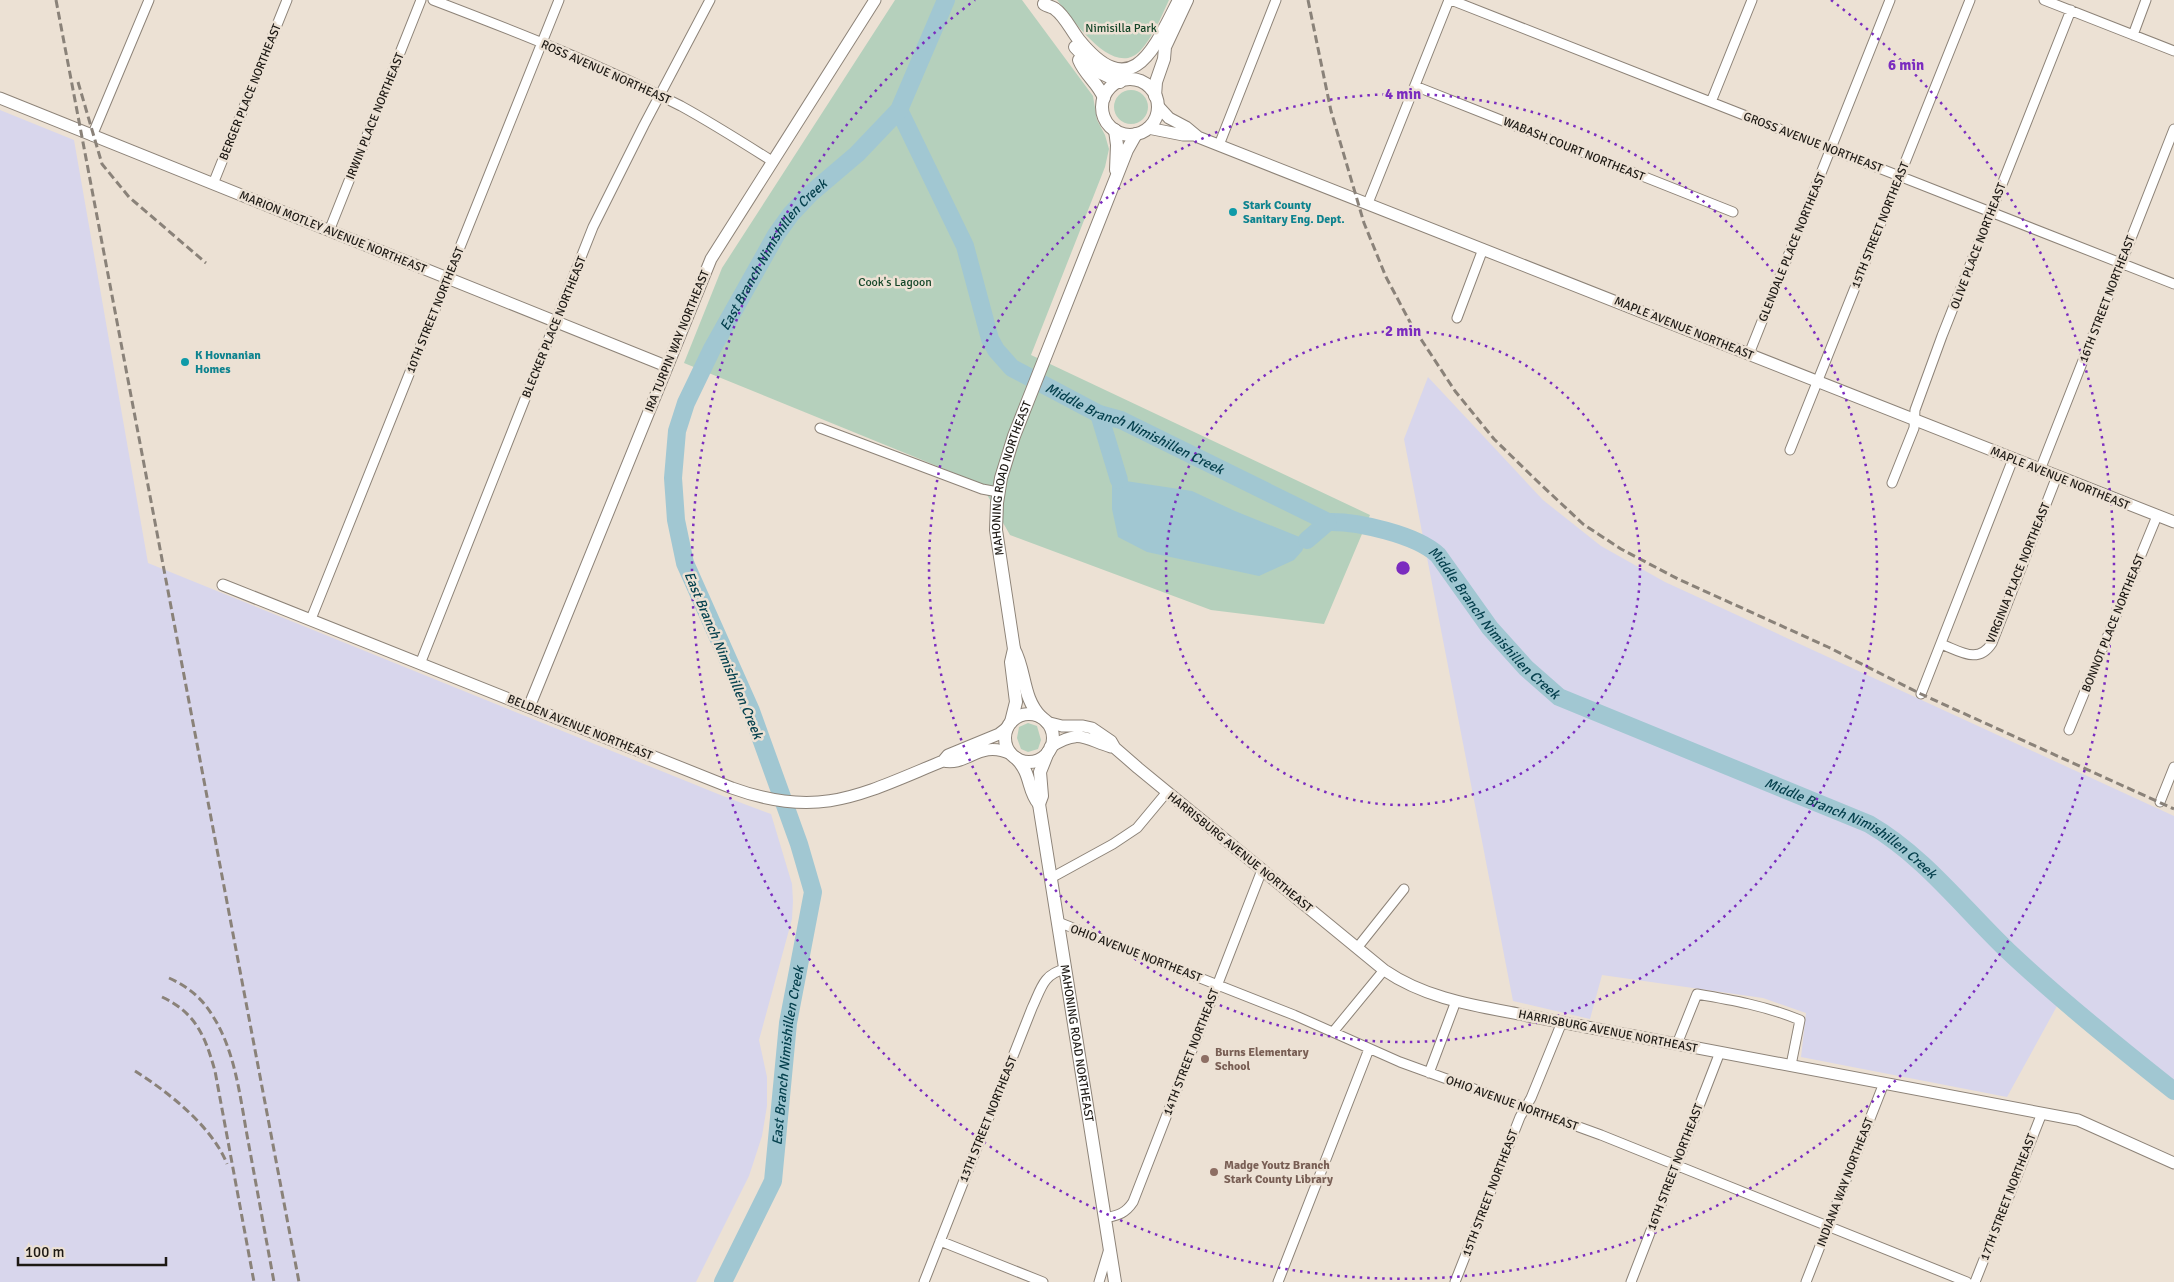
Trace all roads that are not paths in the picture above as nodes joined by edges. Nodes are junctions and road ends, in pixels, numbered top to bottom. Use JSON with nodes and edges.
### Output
{"nodes":[{"id":1,"x":149,"y":0,"type":"edge"},
{"id":2,"x":287,"y":0,"type":"edge"},
{"id":3,"x":422,"y":0,"type":"edge"},
{"id":4,"x":433,"y":0,"type":"edge"},
{"id":5,"x":559,"y":0,"type":"edge"},
{"id":6,"x":710,"y":0,"type":"edge"},
{"id":7,"x":876,"y":0,"type":"edge"},
{"id":8,"x":1179,"y":0,"type":"edge"},
{"id":9,"x":1188,"y":0,"type":"edge"},
{"id":10,"x":1276,"y":0,"type":"edge"},
{"id":11,"x":1450,"y":0,"type":"edge"},
{"id":12,"x":1752,"y":0,"type":"edge"},
{"id":13,"x":1890,"y":0,"type":"edge"},
{"id":14,"x":1970,"y":0,"type":"edge"},
{"id":15,"x":2044,"y":0,"type":"edge"},
{"id":16,"x":2146,"y":0,"type":"edge"},
{"id":17,"x":1043,"y":2,"type":"edge"},
{"id":18,"x":2071,"y":10,"type":"junction"},
{"id":19,"x":2133,"y":35,"type":"junction"},
{"id":20,"x":542,"y":43,"type":"junction"},
{"id":21,"x":1074,"y":46,"type":"junction"},
{"id":22,"x":1165,"y":47,"type":"junction"},
{"id":23,"x":2174,"y":51,"type":"edge"},
{"id":24,"x":1124,"y":81,"type":"junction"},
{"id":25,"x":1414,"y":86,"type":"junction"},
{"id":26,"x":660,"y":96,"type":"junction"},
{"id":27,"x":0,"y":98,"type":"edge"},
{"id":28,"x":1104,"y":98,"type":"junction"},
{"id":29,"x":1157,"y":101,"type":"junction"},
{"id":30,"x":1711,"y":102,"type":"junction"},
{"id":31,"x":1148,"y":128,"type":"junction"},
{"id":32,"x":2174,"y":128,"type":"edge"},
{"id":33,"x":1114,"y":130,"type":"junction"},
{"id":34,"x":1136,"y":134,"type":"junction"},
{"id":35,"x":1193,"y":135,"type":"junction"},
{"id":36,"x":92,"y":136,"type":"junction"},
{"id":37,"x":1219,"y":145,"type":"junction"},
{"id":38,"x":1831,"y":149,"type":"junction"},
{"id":39,"x":772,"y":161,"type":"junction"},
{"id":40,"x":1117,"y":176,"type":"junction"},
{"id":41,"x":1900,"y":176,"type":"junction"},
{"id":42,"x":214,"y":184,"type":"junction"},
{"id":43,"x":1368,"y":203,"type":"junction"},
{"id":44,"x":1733,"y":212,"type":"dead end"},
{"id":45,"x":1991,"y":213,"type":"junction"},
{"id":46,"x":329,"y":231,"type":"junction"},
{"id":47,"x":1483,"y":249,"type":"junction"},
{"id":48,"x":2121,"y":264,"type":"junction"},
{"id":49,"x":448,"y":278,"type":"junction"},
{"id":50,"x":2174,"y":284,"type":"edge"},
{"id":51,"x":1457,"y":318,"type":"dead end"},
{"id":52,"x":556,"y":321,"type":"junction"},
{"id":53,"x":1749,"y":354,"type":"junction"},
{"id":54,"x":666,"y":366,"type":"junction"},
{"id":55,"x":1818,"y":382,"type":"junction"},
{"id":56,"x":1914,"y":419,"type":"junction"},
{"id":57,"x":820,"y":428,"type":"dead end"},
{"id":58,"x":1790,"y":450,"type":"dead end"},
{"id":59,"x":2013,"y":459,"type":"junction"},
{"id":60,"x":2040,"y":470,"type":"junction"},
{"id":61,"x":2056,"y":476,"type":"junction"},
{"id":62,"x":1892,"y":483,"type":"dead end"},
{"id":63,"x":998,"y":492,"type":"junction"},
{"id":64,"x":2157,"y":516,"type":"junction"},
{"id":65,"x":2173,"y":519,"type":"edge"},
{"id":66,"x":223,"y":585,"type":"dead end"},
{"id":67,"x":311,"y":619,"type":"junction"},
{"id":68,"x":1941,"y":644,"type":"junction"},
{"id":69,"x":1014,"y":649,"type":"junction"},
{"id":70,"x":420,"y":664,"type":"junction"},
{"id":71,"x":1921,"y":694,"type":"dead end"},
{"id":72,"x":529,"y":707,"type":"junction"},
{"id":73,"x":1043,"y":719,"type":"junction"},
{"id":74,"x":1009,"y":725,"type":"junction"},
{"id":75,"x":2070,"y":730,"type":"dead end"},
{"id":76,"x":1115,"y":748,"type":"junction"},
{"id":77,"x":1050,"y":749,"type":"junction"},
{"id":78,"x":1014,"y":756,"type":"junction"},
{"id":79,"x":943,"y":761,"type":"junction"},
{"id":80,"x":2174,"y":767,"type":"edge"},
{"id":81,"x":1167,"y":792,"type":"junction"},
{"id":82,"x":2160,"y":802,"type":"dead end"},
{"id":83,"x":1038,"y":804,"type":"junction"},
{"id":84,"x":1262,"y":870,"type":"junction"},
{"id":85,"x":1050,"y":878,"type":"junction"},
{"id":86,"x":1404,"y":888,"type":"dead end"},
{"id":87,"x":1058,"y":922,"type":"junction"},
{"id":88,"x":1357,"y":948,"type":"junction"},
{"id":89,"x":1065,"y":969,"type":"junction"},
{"id":90,"x":1384,"y":970,"type":"junction"},
{"id":91,"x":1217,"y":984,"type":"junction"},
{"id":92,"x":1456,"y":1001,"type":"junction"},
{"id":93,"x":1562,"y":1022,"type":"junction"},
{"id":94,"x":1333,"y":1032,"type":"junction"},
{"id":95,"x":1677,"y":1044,"type":"junction"},
{"id":96,"x":1369,"y":1049,"type":"junction"},
{"id":97,"x":1720,"y":1052,"type":"junction"},
{"id":98,"x":1791,"y":1065,"type":"junction"},
{"id":99,"x":1429,"y":1073,"type":"junction"},
{"id":100,"x":1884,"y":1083,"type":"junction"},
{"id":101,"x":1525,"y":1108,"type":"junction"},
{"id":102,"x":2042,"y":1113,"type":"junction"},
{"id":103,"x":2174,"y":1163,"type":"edge"},
{"id":104,"x":1676,"y":1165,"type":"junction"},
{"id":105,"x":1105,"y":1218,"type":"junction"},
{"id":106,"x":1828,"y":1226,"type":"junction"},
{"id":107,"x":940,"y":1241,"type":"junction"},
{"id":108,"x":1110,"y":1247,"type":"junction"},
{"id":109,"x":924,"y":1282,"type":"edge"},
{"id":110,"x":1043,"y":1282,"type":"edge"},
{"id":111,"x":1099,"y":1282,"type":"edge"},
{"id":112,"x":1115,"y":1282,"type":"edge"},
{"id":113,"x":1278,"y":1282,"type":"edge"},
{"id":114,"x":1455,"y":1282,"type":"edge"},
{"id":115,"x":1630,"y":1282,"type":"edge"},
{"id":116,"x":1806,"y":1282,"type":"edge"},
{"id":117,"x":1967,"y":1282,"type":"edge"},
{"id":118,"x":1975,"y":1282,"type":"edge"}],
"edges":[{"from":1,"to":36,"type":"street"},
{"from":2,"to":42,"type":"street","name":"BERGER PLACE NORTHEAST"},
{"from":3,"to":46,"type":"street","name":"IRWIN PLACE NORTHEAST"},
{"from":4,"to":20,"type":"street","name":"ROSS AVENUE NORTHEAST"},
{"from":5,"to":20,"type":"street","name":"10TH STREET NORTHEAST"},
{"from":6,"to":26,"type":"street","name":"BLECKER PLACE NORTHEAST"},
{"from":7,"to":39,"type":"street","name":"IRA TURPIN WAY NORTHEAST"},
{"from":8,"to":17,"type":"main road"},
{"from":9,"to":22,"type":"main road"},
{"from":10,"to":37,"type":"street"},
{"from":11,"to":25,"type":"street"},
{"from":11,"to":30,"type":"street","name":"GROSS AVENUE NORTHEAST"},
{"from":12,"to":30,"type":"street"},
{"from":13,"to":38,"type":"street","name":"GLENDALE PLACE NORTHEAST"},
{"from":14,"to":41,"type":"street","name":"15TH STREET NORTHEAST"},
{"from":15,"to":18,"type":"street"},
{"from":16,"to":19,"type":"street"},
{"from":17,"to":21,"type":"main road"},
{"from":18,"to":19,"type":"street"},
{"from":18,"to":45,"type":"street","name":"OLIVE PLACE NORTHEAST"},
{"from":19,"to":23,"type":"street"},
{"from":20,"to":26,"type":"street","name":"ROSS AVENUE NORTHEAST"},
{"from":20,"to":49,"type":"street","name":"10TH STREET NORTHEAST"},
{"from":21,"to":24,"type":"main road"},
{"from":21,"to":28,"type":"main road"},
{"from":22,"to":24,"type":"main road"},
{"from":22,"to":29,"type":"main road"},
{"from":24,"to":28,"type":"main road"},
{"from":24,"to":29,"type":"main road"},
{"from":25,"to":43,"type":"street"},
{"from":25,"to":44,"type":"street","name":"WABASH COURT NORTHEAST"},
{"from":26,"to":39,"type":"street","name":"ROSS AVENUE NORTHEAST"},
{"from":26,"to":52,"type":"street","name":"BLECKER PLACE NORTHEAST"},
{"from":27,"to":36,"type":"street","name":"MARION MOTLEY AVENUE NORTHEAST"},
{"from":28,"to":33,"type":"main road"},
{"from":29,"to":31,"type":"main road"},
{"from":29,"to":35,"type":"street","name":"MAPLE AVENUE NORTHEAST"},
{"from":30,"to":38,"type":"street","name":"GROSS AVENUE NORTHEAST"},
{"from":31,"to":34,"type":"main road"},
{"from":31,"to":35,"type":"street","name":"MAPLE AVENUE NORTHEAST"},
{"from":32,"to":48,"type":"street","name":"16TH STREET NORTHEAST"},
{"from":33,"to":34,"type":"main road"},
{"from":33,"to":40,"type":"main road","name":"MAHONING ROAD NORTHEAST"},
{"from":34,"to":40,"type":"main road","name":"MAHONING ROAD NORTHEAST"},
{"from":35,"to":37,"type":"street","name":"MAPLE AVENUE NORTHEAST"},
{"from":36,"to":42,"type":"street","name":"MARION MOTLEY AVENUE NORTHEAST"},
{"from":37,"to":43,"type":"street","name":"MAPLE AVENUE NORTHEAST"},
{"from":38,"to":41,"type":"street","name":"GROSS AVENUE NORTHEAST"},
{"from":38,"to":53,"type":"street","name":"GLENDALE PLACE NORTHEAST"},
{"from":39,"to":54,"type":"street","name":"IRA TURPIN WAY NORTHEAST"},
{"from":40,"to":63,"type":"main road","name":"MAHONING ROAD NORTHEAST"},
{"from":41,"to":45,"type":"street","name":"GROSS AVENUE NORTHEAST"},
{"from":41,"to":55,"type":"street","name":"15TH STREET NORTHEAST"},
{"from":42,"to":46,"type":"street","name":"MARION MOTLEY AVENUE NORTHEAST"},
{"from":43,"to":47,"type":"street","name":"MAPLE AVENUE NORTHEAST"},
{"from":45,"to":48,"type":"street","name":"GROSS AVENUE NORTHEAST"},
{"from":45,"to":56,"type":"street","name":"OLIVE PLACE NORTHEAST"},
{"from":46,"to":49,"type":"street","name":"MARION MOTLEY AVENUE NORTHEAST"},
{"from":47,"to":51,"type":"street"},
{"from":47,"to":53,"type":"street","name":"MAPLE AVENUE NORTHEAST"},
{"from":48,"to":50,"type":"street","name":"GROSS AVENUE NORTHEAST"},
{"from":48,"to":60,"type":"street","name":"16TH STREET NORTHEAST"},
{"from":49,"to":52,"type":"street","name":"MARION MOTLEY AVENUE NORTHEAST"},
{"from":49,"to":67,"type":"street","name":"10TH STREET NORTHEAST"},
{"from":52,"to":54,"type":"street","name":"MARION MOTLEY AVENUE NORTHEAST"},
{"from":52,"to":70,"type":"street","name":"BLECKER PLACE NORTHEAST"},
{"from":53,"to":55,"type":"street","name":"MAPLE AVENUE NORTHEAST"},
{"from":54,"to":72,"type":"street","name":"IRA TURPIN WAY NORTHEAST"},
{"from":55,"to":56,"type":"street","name":"MAPLE AVENUE NORTHEAST"},
{"from":55,"to":58,"type":"street","name":"15TH STREET NORTHEAST"},
{"from":56,"to":59,"type":"street","name":"MAPLE AVENUE NORTHEAST"},
{"from":56,"to":62,"type":"street","name":"OLIVE PLACE NORTHEAST"},
{"from":57,"to":63,"type":"street"},
{"from":59,"to":60,"type":"street","name":"MAPLE AVENUE NORTHEAST"},
{"from":59,"to":68,"type":"street"},
{"from":60,"to":61,"type":"street","name":"MAPLE AVENUE NORTHEAST"},
{"from":61,"to":64,"type":"street","name":"MAPLE AVENUE NORTHEAST"},
{"from":61,"to":68,"type":"street","name":"VIRGINIA PLACE NORTHEAST"},
{"from":63,"to":69,"type":"main road","name":"MAHONING ROAD NORTHEAST"},
{"from":64,"to":65,"type":"street","name":"MAPLE AVENUE NORTHEAST"},
{"from":64,"to":75,"type":"street","name":"BONNOT PLACE NORTHEAST"},
{"from":66,"to":67,"type":"street","name":"BELDEN AVENUE NORTHEAST"},
{"from":67,"to":70,"type":"street","name":"BELDEN AVENUE NORTHEAST"},
{"from":68,"to":71,"type":"street"},
{"from":69,"to":73,"type":"main road","name":"MAHONING ROAD NORTHEAST"},
{"from":69,"to":74,"type":"main road","name":"MAHONING ROAD NORTHEAST"},
{"from":70,"to":72,"type":"street","name":"BELDEN AVENUE NORTHEAST"},
{"from":72,"to":79,"type":"street","name":"BELDEN AVENUE NORTHEAST"},
{"from":73,"to":74,"type":"main road"},
{"from":73,"to":76,"type":"street","name":"HARRISBURG AVENUE NORTHEAST"},
{"from":73,"to":77,"type":"main road"},
{"from":74,"to":78,"type":"main road"},
{"from":74,"to":79,"type":"street","name":"BELDEN AVENUE NORTHEAST"},
{"from":76,"to":77,"type":"street","name":"HARRISBURG AVENUE NORTHEAST"},
{"from":76,"to":81,"type":"street","name":"HARRISBURG AVENUE NORTHEAST"},
{"from":77,"to":78,"type":"main road"},
{"from":77,"to":83,"type":"main road","name":"MAHONING ROAD NORTHEAST"},
{"from":78,"to":79,"type":"street","name":"BELDEN AVENUE NORTHEAST"},
{"from":78,"to":83,"type":"main road","name":"MAHONING ROAD NORTHEAST"},
{"from":80,"to":82,"type":"street"},
{"from":81,"to":84,"type":"street","name":"HARRISBURG AVENUE NORTHEAST"},
{"from":81,"to":85,"type":"street"},
{"from":83,"to":85,"type":"main road","name":"MAHONING ROAD NORTHEAST"},
{"from":84,"to":88,"type":"street","name":"HARRISBURG AVENUE NORTHEAST"},
{"from":84,"to":91,"type":"street","name":"14TH STREET NORTHEAST"},
{"from":85,"to":87,"type":"main road","name":"MAHONING ROAD NORTHEAST"},
{"from":86,"to":88,"type":"street"},
{"from":87,"to":89,"type":"main road","name":"MAHONING ROAD NORTHEAST"},
{"from":87,"to":91,"type":"street","name":"OHIO AVENUE NORTHEAST"},
{"from":88,"to":90,"type":"street","name":"HARRISBURG AVENUE NORTHEAST"},
{"from":89,"to":105,"type":"main road","name":"MAHONING ROAD NORTHEAST"},
{"from":89,"to":107,"type":"street","name":"13TH STREET NORTHEAST"},
{"from":90,"to":92,"type":"street","name":"HARRISBURG AVENUE NORTHEAST"},
{"from":90,"to":94,"type":"street"},
{"from":91,"to":94,"type":"street","name":"OHIO AVENUE NORTHEAST"},
{"from":91,"to":105,"type":"street","name":"14TH STREET NORTHEAST"},
{"from":92,"to":93,"type":"street","name":"HARRISBURG AVENUE NORTHEAST"},
{"from":92,"to":99,"type":"street"},
{"from":93,"to":95,"type":"street","name":"HARRISBURG AVENUE NORTHEAST"},
{"from":93,"to":101,"type":"street","name":"15TH STREET NORTHEAST"},
{"from":94,"to":96,"type":"street","name":"OHIO AVENUE NORTHEAST"},
{"from":95,"to":97,"type":"street","name":"HARRISBURG AVENUE NORTHEAST"},
{"from":95,"to":98,"type":"street"},
{"from":96,"to":99,"type":"street","name":"OHIO AVENUE NORTHEAST"},
{"from":96,"to":113,"type":"street"},
{"from":97,"to":98,"type":"street","name":"HARRISBURG AVENUE NORTHEAST"},
{"from":97,"to":104,"type":"street","name":"16TH STREET NORTHEAST"},
{"from":98,"to":100,"type":"street","name":"HARRISBURG AVENUE NORTHEAST"},
{"from":99,"to":101,"type":"street","name":"OHIO AVENUE NORTHEAST"},
{"from":100,"to":102,"type":"street","name":"HARRISBURG AVENUE NORTHEAST"},
{"from":100,"to":106,"type":"street","name":"INDIANA WAY NORTHEAST"},
{"from":101,"to":104,"type":"street","name":"OHIO AVENUE NORTHEAST"},
{"from":101,"to":114,"type":"street","name":"15TH STREET NORTHEAST"},
{"from":102,"to":103,"type":"street","name":"HARRISBURG AVENUE NORTHEAST"},
{"from":102,"to":118,"type":"street","name":"17TH STREET NORTHEAST"},
{"from":104,"to":106,"type":"street","name":"OHIO AVENUE NORTHEAST"},
{"from":104,"to":115,"type":"street","name":"16TH STREET NORTHEAST"},
{"from":105,"to":108,"type":"main road","name":"MAHONING ROAD NORTHEAST"},
{"from":106,"to":116,"type":"street","name":"INDIANA WAY NORTHEAST"},
{"from":106,"to":117,"type":"street","name":"OHIO AVENUE NORTHEAST"},
{"from":107,"to":109,"type":"street","name":"13TH STREET NORTHEAST"},
{"from":107,"to":110,"type":"street"},
{"from":108,"to":111,"type":"street"},
{"from":108,"to":112,"type":"main road","name":"MAHONING ROAD NORTHEAST"}]}
